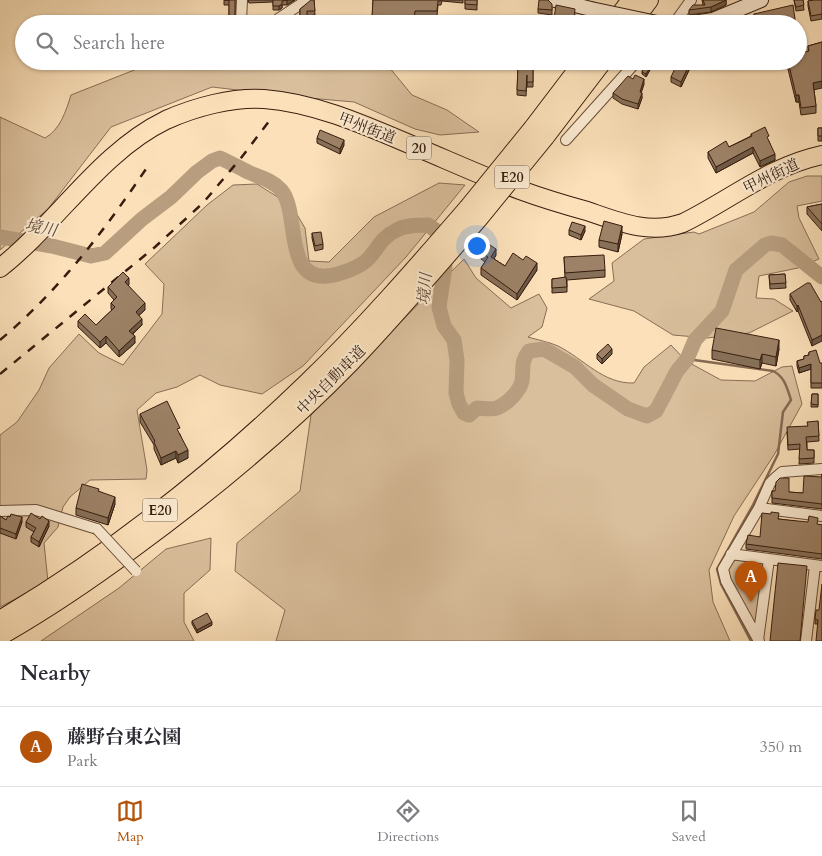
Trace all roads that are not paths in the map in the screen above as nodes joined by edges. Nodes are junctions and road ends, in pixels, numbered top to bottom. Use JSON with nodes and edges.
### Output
{"nodes":[{"id":1,"x":242,"y":0,"type":"edge"},
{"id":2,"x":307,"y":0,"type":"edge"},
{"id":3,"x":555,"y":0,"type":"edge"},
{"id":4,"x":631,"y":0,"type":"edge"},
{"id":5,"x":649,"y":0,"type":"edge"},
{"id":6,"x":691,"y":0,"type":"edge"},
{"id":7,"x":761,"y":0,"type":"edge"},
{"id":8,"x":590,"y":6,"type":"edge"},
{"id":9,"x":242,"y":15,"type":"edge"},
{"id":10,"x":284,"y":15,"type":"edge"},
{"id":11,"x":620,"y":15,"type":"edge"},
{"id":12,"x":626,"y":15,"type":"edge"},
{"id":13,"x":638,"y":15,"type":"edge"},
{"id":14,"x":680,"y":15,"type":"edge"},
{"id":15,"x":725,"y":15,"type":"edge"},
{"id":16,"x":578,"y":70,"type":"edge"},
{"id":17,"x":595,"y":70,"type":"edge"},
{"id":18,"x":630,"y":70,"type":"edge"},
{"id":19,"x":539,"y":132,"type":"junction"},
{"id":20,"x":566,"y":140,"type":"dead end"},
{"id":21,"x":821,"y":156,"type":"edge"},
{"id":22,"x":0,"y":268,"type":"edge"},
{"id":23,"x":822,"y":469,"type":"edge"},
{"id":24,"x":759,"y":508,"type":"junction"},
{"id":25,"x":0,"y":511,"type":"edge"},
{"id":26,"x":822,"y":516,"type":"edge"},
{"id":27,"x":731,"y":554,"type":"junction"},
{"id":28,"x":769,"y":559,"type":"junction"},
{"id":29,"x":818,"y":566,"type":"edge"},
{"id":30,"x":136,"y":571,"type":"dead end"},
{"id":31,"x":0,"y":620,"type":"edge"},
{"id":32,"x":0,"y":636,"type":"edge"},
{"id":33,"x":758,"y":640,"type":"edge"},
{"id":34,"x":806,"y":641,"type":"edge"}],
"edges":[{"from":1,"to":9,"type":"street"},
{"from":2,"to":10,"type":"street"},
{"from":3,"to":8,"type":"main road"},
{"from":4,"to":11,"type":"highway"},
{"from":5,"to":13,"type":"highway"},
{"from":6,"to":14,"type":"street"},
{"from":7,"to":15,"type":"main road"},
{"from":8,"to":12,"type":"main road","bridge":true},
{"from":16,"to":19,"type":"highway","name":"中央自動車道","number":"E20"},
{"from":17,"to":19,"type":"highway","name":"中央自動車道","number":"E20"},
{"from":18,"to":20,"type":"street"},
{"from":19,"to":31,"type":"highway","name":"中央自動車道","number":"E20","bridge":true},
{"from":19,"to":32,"type":"highway","name":"中央自動車道","number":"E20","bridge":true},
{"from":21,"to":22,"type":"highway","name":"甲州街道","number":"20"},
{"from":23,"to":24,"type":"street"},
{"from":24,"to":26,"type":"street"},
{"from":24,"to":27,"type":"street"},
{"from":25,"to":30,"type":"street","bridge":true},
{"from":27,"to":28,"type":"street"},
{"from":27,"to":33,"type":"street"},
{"from":28,"to":29,"type":"street"},
{"from":28,"to":33,"type":"street"},
{"from":29,"to":34,"type":"street"}]}
